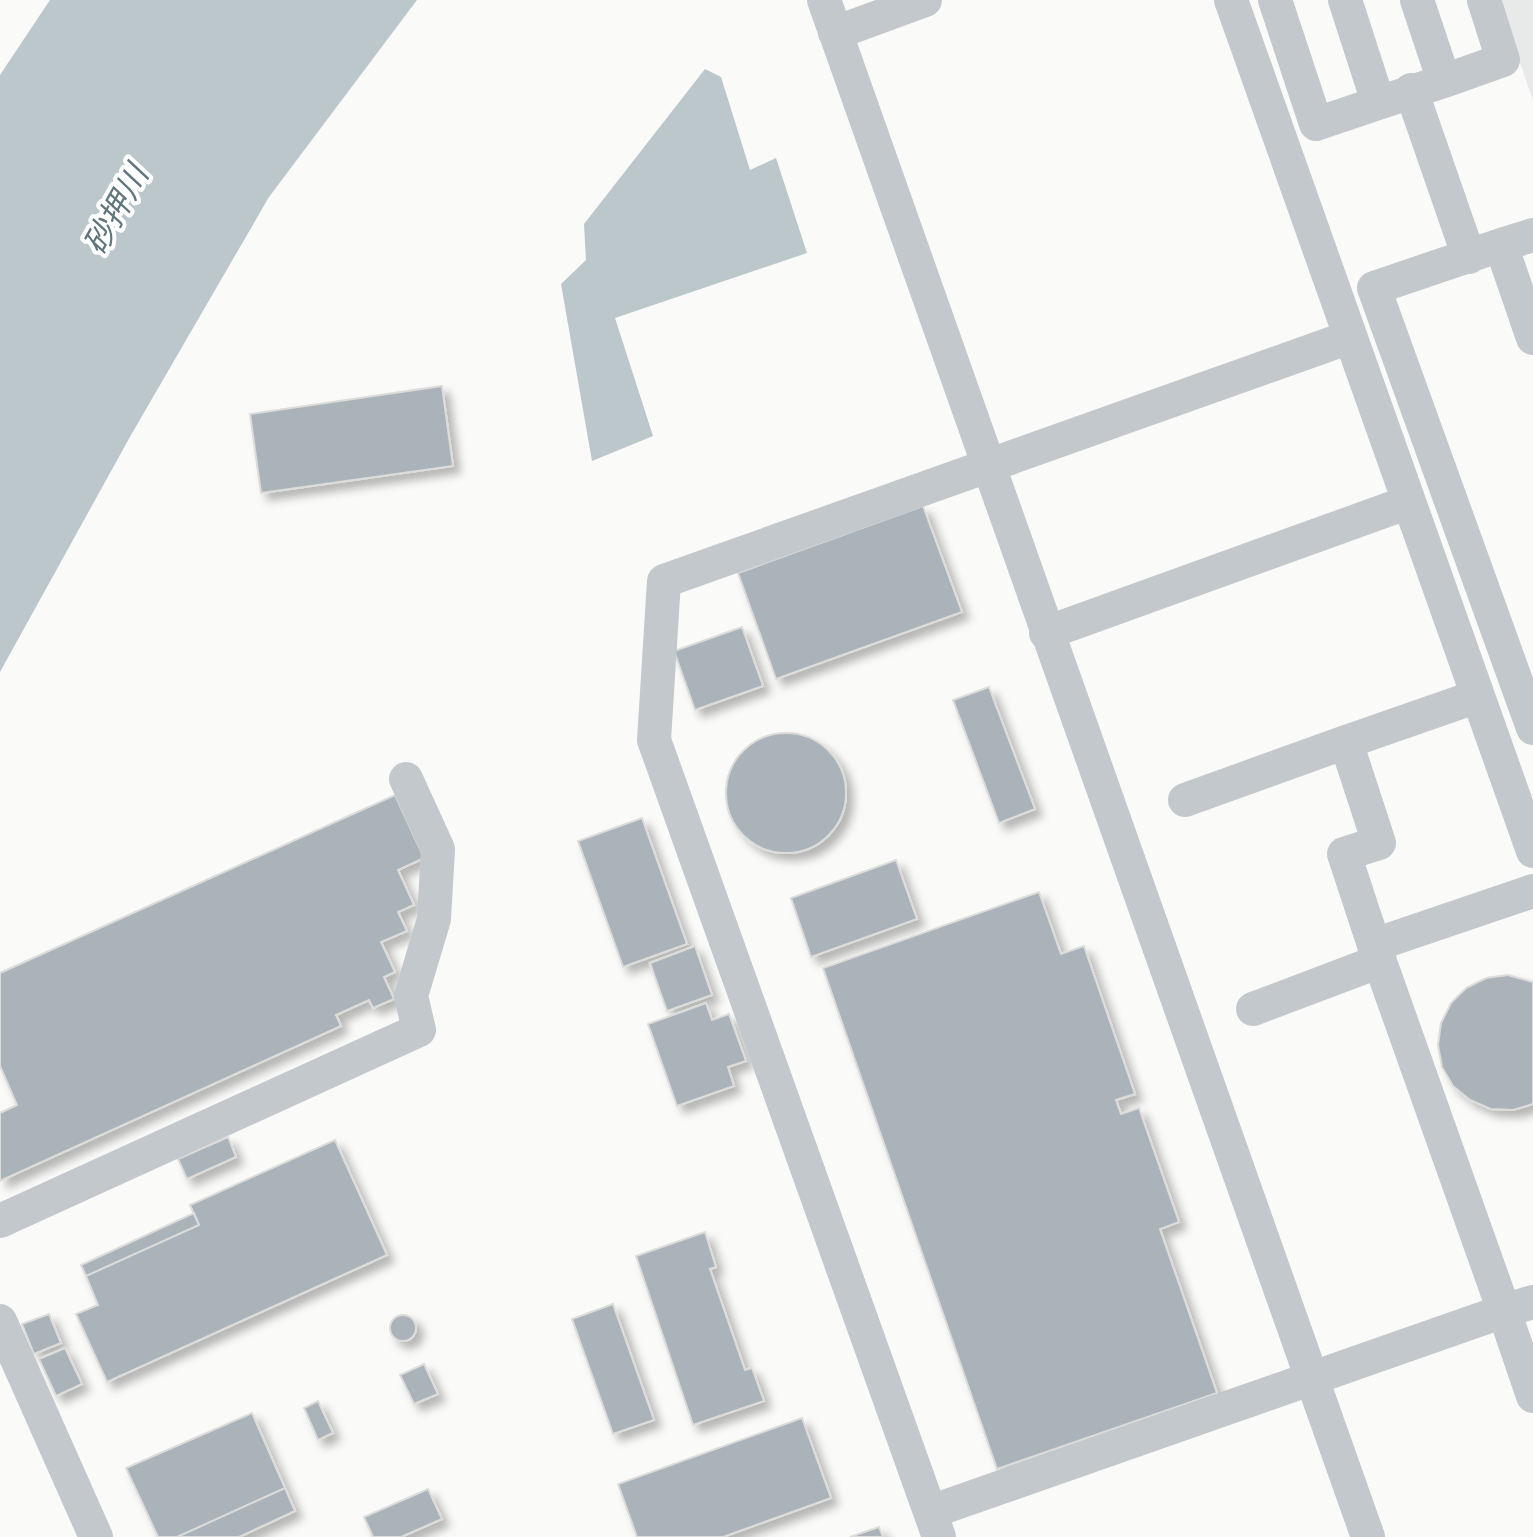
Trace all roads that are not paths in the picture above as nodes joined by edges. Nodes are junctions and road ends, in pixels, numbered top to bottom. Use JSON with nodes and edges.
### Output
{"nodes":[{"id":1,"x":824,"y":0,"type":"edge"},
{"id":2,"x":925,"y":0,"type":"edge"},
{"id":3,"x":1231,"y":0,"type":"edge"},
{"id":4,"x":1275,"y":0,"type":"edge"},
{"id":5,"x":1345,"y":0,"type":"edge"},
{"id":6,"x":1417,"y":0,"type":"edge"},
{"id":7,"x":1484,"y":0,"type":"edge"},
{"id":8,"x":835,"y":33,"type":"junction"},
{"id":9,"x":1444,"y":81,"type":"junction"},
{"id":10,"x":1411,"y":90,"type":"junction"},
{"id":11,"x":1378,"y":102,"type":"junction"},
{"id":12,"x":1533,"y":235,"type":"edge"},
{"id":13,"x":1501,"y":245,"type":"junction"},
{"id":14,"x":1469,"y":257,"type":"junction"},
{"id":15,"x":1350,"y":337,"type":"junction"},
{"id":16,"x":1533,"y":338,"type":"edge"},
{"id":17,"x":988,"y":467,"type":"junction"},
{"id":18,"x":1409,"y":502,"type":"junction"},
{"id":19,"x":1046,"y":633,"type":"junction"},
{"id":20,"x":1478,"y":696,"type":"junction"},
{"id":21,"x":1533,"y":728,"type":"edge"},
{"id":22,"x":1346,"y":742,"type":"junction"},
{"id":23,"x":406,"y":779,"type":"dead end"},
{"id":24,"x":1185,"y":800,"type":"dead end"},
{"id":25,"x":1533,"y":851,"type":"edge"},
{"id":26,"x":1533,"y":891,"type":"edge"},
{"id":27,"x":1377,"y":953,"type":"junction"},
{"id":28,"x":1253,"y":1009,"type":"dead end"},
{"id":29,"x":0,"y":1221,"type":"edge"},
{"id":30,"x":1519,"y":1306,"type":"edge"},
{"id":31,"x":0,"y":1321,"type":"edge"},
{"id":32,"x":1311,"y":1379,"type":"junction"},
{"id":33,"x":1533,"y":1396,"type":"edge"},
{"id":34,"x":935,"y":1524,"type":"edge"},
{"id":35,"x":96,"y":1537,"type":"edge"},
{"id":36,"x":1368,"y":1537,"type":"edge"}],
"edges":[{"from":1,"to":8,"type":"street"},
{"from":2,"to":8,"type":"street"},
{"from":3,"to":15,"type":"street"},
{"from":4,"to":11,"type":"street"},
{"from":5,"to":11,"type":"street"},
{"from":6,"to":9,"type":"street"},
{"from":7,"to":9,"type":"street"},
{"from":8,"to":17,"type":"street"},
{"from":9,"to":10,"type":"street"},
{"from":10,"to":11,"type":"street"},
{"from":10,"to":14,"type":"street"},
{"from":12,"to":13,"type":"street"},
{"from":13,"to":14,"type":"street"},
{"from":13,"to":16,"type":"street"},
{"from":14,"to":21,"type":"street"},
{"from":15,"to":17,"type":"street"},
{"from":15,"to":18,"type":"street"},
{"from":17,"to":19,"type":"street"},
{"from":17,"to":34,"type":"street"},
{"from":18,"to":19,"type":"street"},
{"from":18,"to":20,"type":"street"},
{"from":19,"to":32,"type":"street"},
{"from":20,"to":22,"type":"street"},
{"from":20,"to":25,"type":"street"},
{"from":22,"to":24,"type":"street"},
{"from":22,"to":27,"type":"street"},
{"from":23,"to":29,"type":"street"},
{"from":26,"to":27,"type":"street"},
{"from":27,"to":28,"type":"street"},
{"from":27,"to":30,"type":"street"},
{"from":30,"to":32,"type":"street"},
{"from":30,"to":33,"type":"street"},
{"from":31,"to":35,"type":"street"},
{"from":32,"to":34,"type":"street"},
{"from":32,"to":36,"type":"street"}]}
